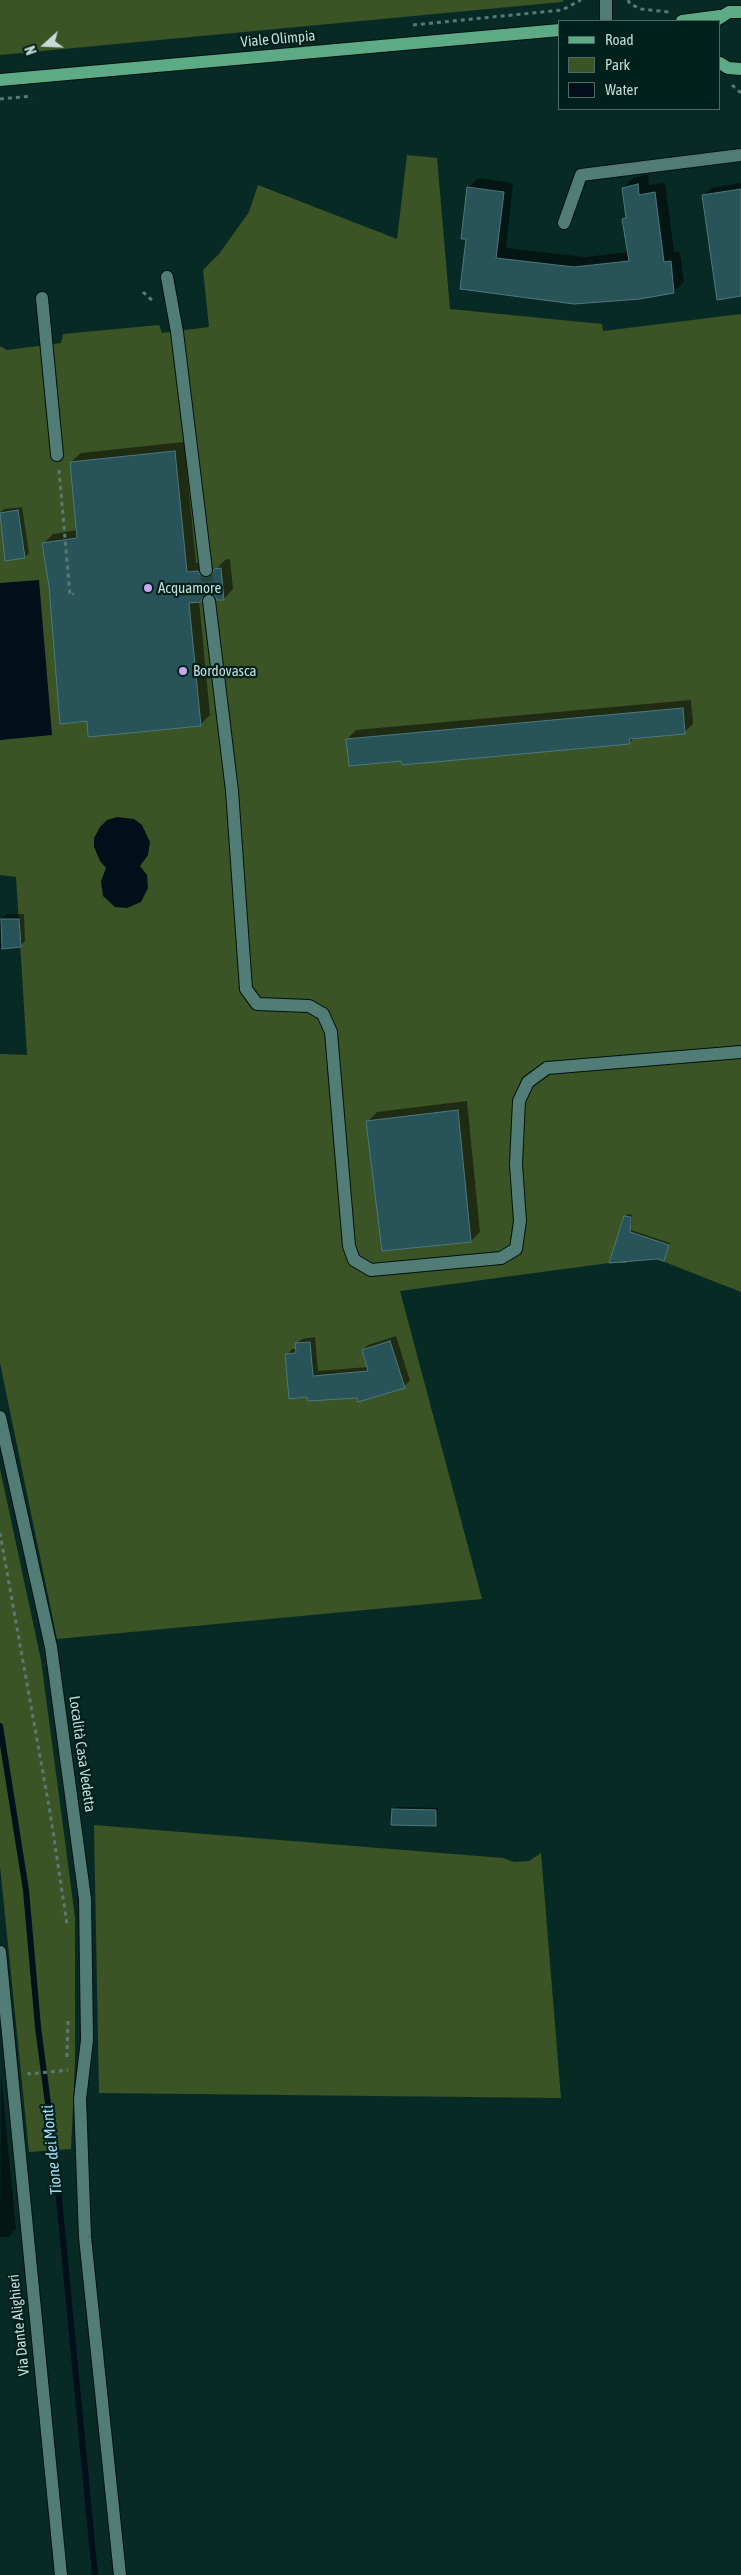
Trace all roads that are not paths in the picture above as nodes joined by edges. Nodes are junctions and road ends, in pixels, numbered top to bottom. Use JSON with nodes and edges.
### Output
{"nodes":[{"id":1,"x":606,"y":0,"type":"edge"},
{"id":2,"x":741,"y":2,"type":"edge"},
{"id":3,"x":726,"y":15,"type":"edge"},
{"id":4,"x":606,"y":20,"type":"edge"},
{"id":5,"x":689,"y":20,"type":"edge"},
{"id":6,"x":558,"y":30,"type":"edge"},
{"id":7,"x":724,"y":65,"type":"edge"},
{"id":8,"x":741,"y":68,"type":"edge"},
{"id":9,"x":741,"y":77,"type":"edge"},
{"id":10,"x":0,"y":80,"type":"edge"},
{"id":11,"x":741,"y":155,"type":"edge"},
{"id":12,"x":564,"y":223,"type":"dead end"},
{"id":13,"x":167,"y":277,"type":"dead end"},
{"id":14,"x":42,"y":298,"type":"dead end"},
{"id":15,"x":57,"y":455,"type":"road end"},
{"id":16,"x":206,"y":570,"type":"tunnel mouth"},
{"id":17,"x":209,"y":601,"type":"tunnel mouth"},
{"id":18,"x":741,"y":1052,"type":"edge"},
{"id":19,"x":0,"y":1417,"type":"edge"},
{"id":20,"x":0,"y":1952,"type":"edge"},
{"id":21,"x":61,"y":2575,"type":"edge"},
{"id":22,"x":120,"y":2575,"type":"edge"}],
"edges":[{"from":1,"to":4,"type":"street"},
{"from":2,"to":3,"type":"main road"},
{"from":3,"to":5,"type":"main road"},
{"from":6,"to":10,"type":"main road","name":"Viale Olimpia"},
{"from":7,"to":8,"type":"main road"},
{"from":7,"to":9,"type":"street"},
{"from":11,"to":12,"type":"street"},
{"from":13,"to":16,"type":"street"},
{"from":14,"to":15,"type":"street"},
{"from":17,"to":18,"type":"street"},
{"from":19,"to":22,"type":"street","name":"Località Casa Vedetta"},
{"from":20,"to":21,"type":"street","name":"Via Dante Alighieri"}]}
